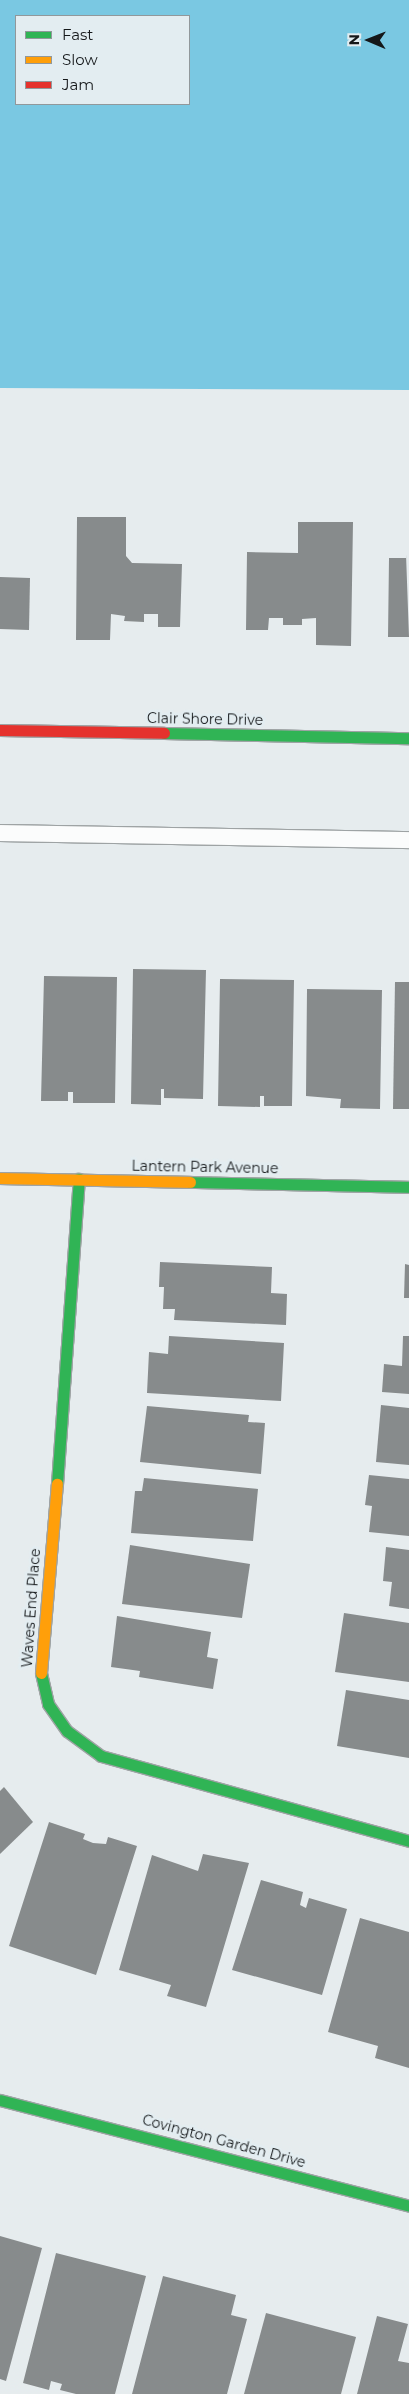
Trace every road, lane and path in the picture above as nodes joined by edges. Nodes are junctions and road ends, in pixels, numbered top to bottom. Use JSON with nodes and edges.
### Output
{"nodes":[{"id":1,"x":0,"y":730,"type":"edge"},
{"id":2,"x":409,"y":738,"type":"edge"},
{"id":3,"x":0,"y":833,"type":"edge"},
{"id":4,"x":409,"y":840,"type":"edge"},
{"id":5,"x":0,"y":1178,"type":"edge"},
{"id":6,"x":79,"y":1179,"type":"junction"},
{"id":7,"x":409,"y":1187,"type":"edge"},
{"id":8,"x":409,"y":1841,"type":"edge"},
{"id":9,"x":0,"y":2092,"type":"edge"},
{"id":10,"x":0,"y":2100,"type":"edge"},
{"id":11,"x":32,"y":2106,"type":"junction"},
{"id":12,"x":409,"y":2206,"type":"edge"}],
"edges":[{"from":1,"to":2,"type":"street","name":"Clair Shore Drive"},
{"from":3,"to":4,"type":"lane"},
{"from":5,"to":6,"type":"street","name":"Lantern Park Avenue"},
{"from":6,"to":7,"type":"street","name":"Lantern Park Avenue"},
{"from":6,"to":8,"type":"street","name":"Waves End Place"},
{"from":9,"to":11,"type":"street","name":"Covington Garden Drive"},
{"from":10,"to":11,"type":"street","name":"Covington Garden Drive"},
{"from":11,"to":12,"type":"street","name":"Covington Garden Drive"}]}
